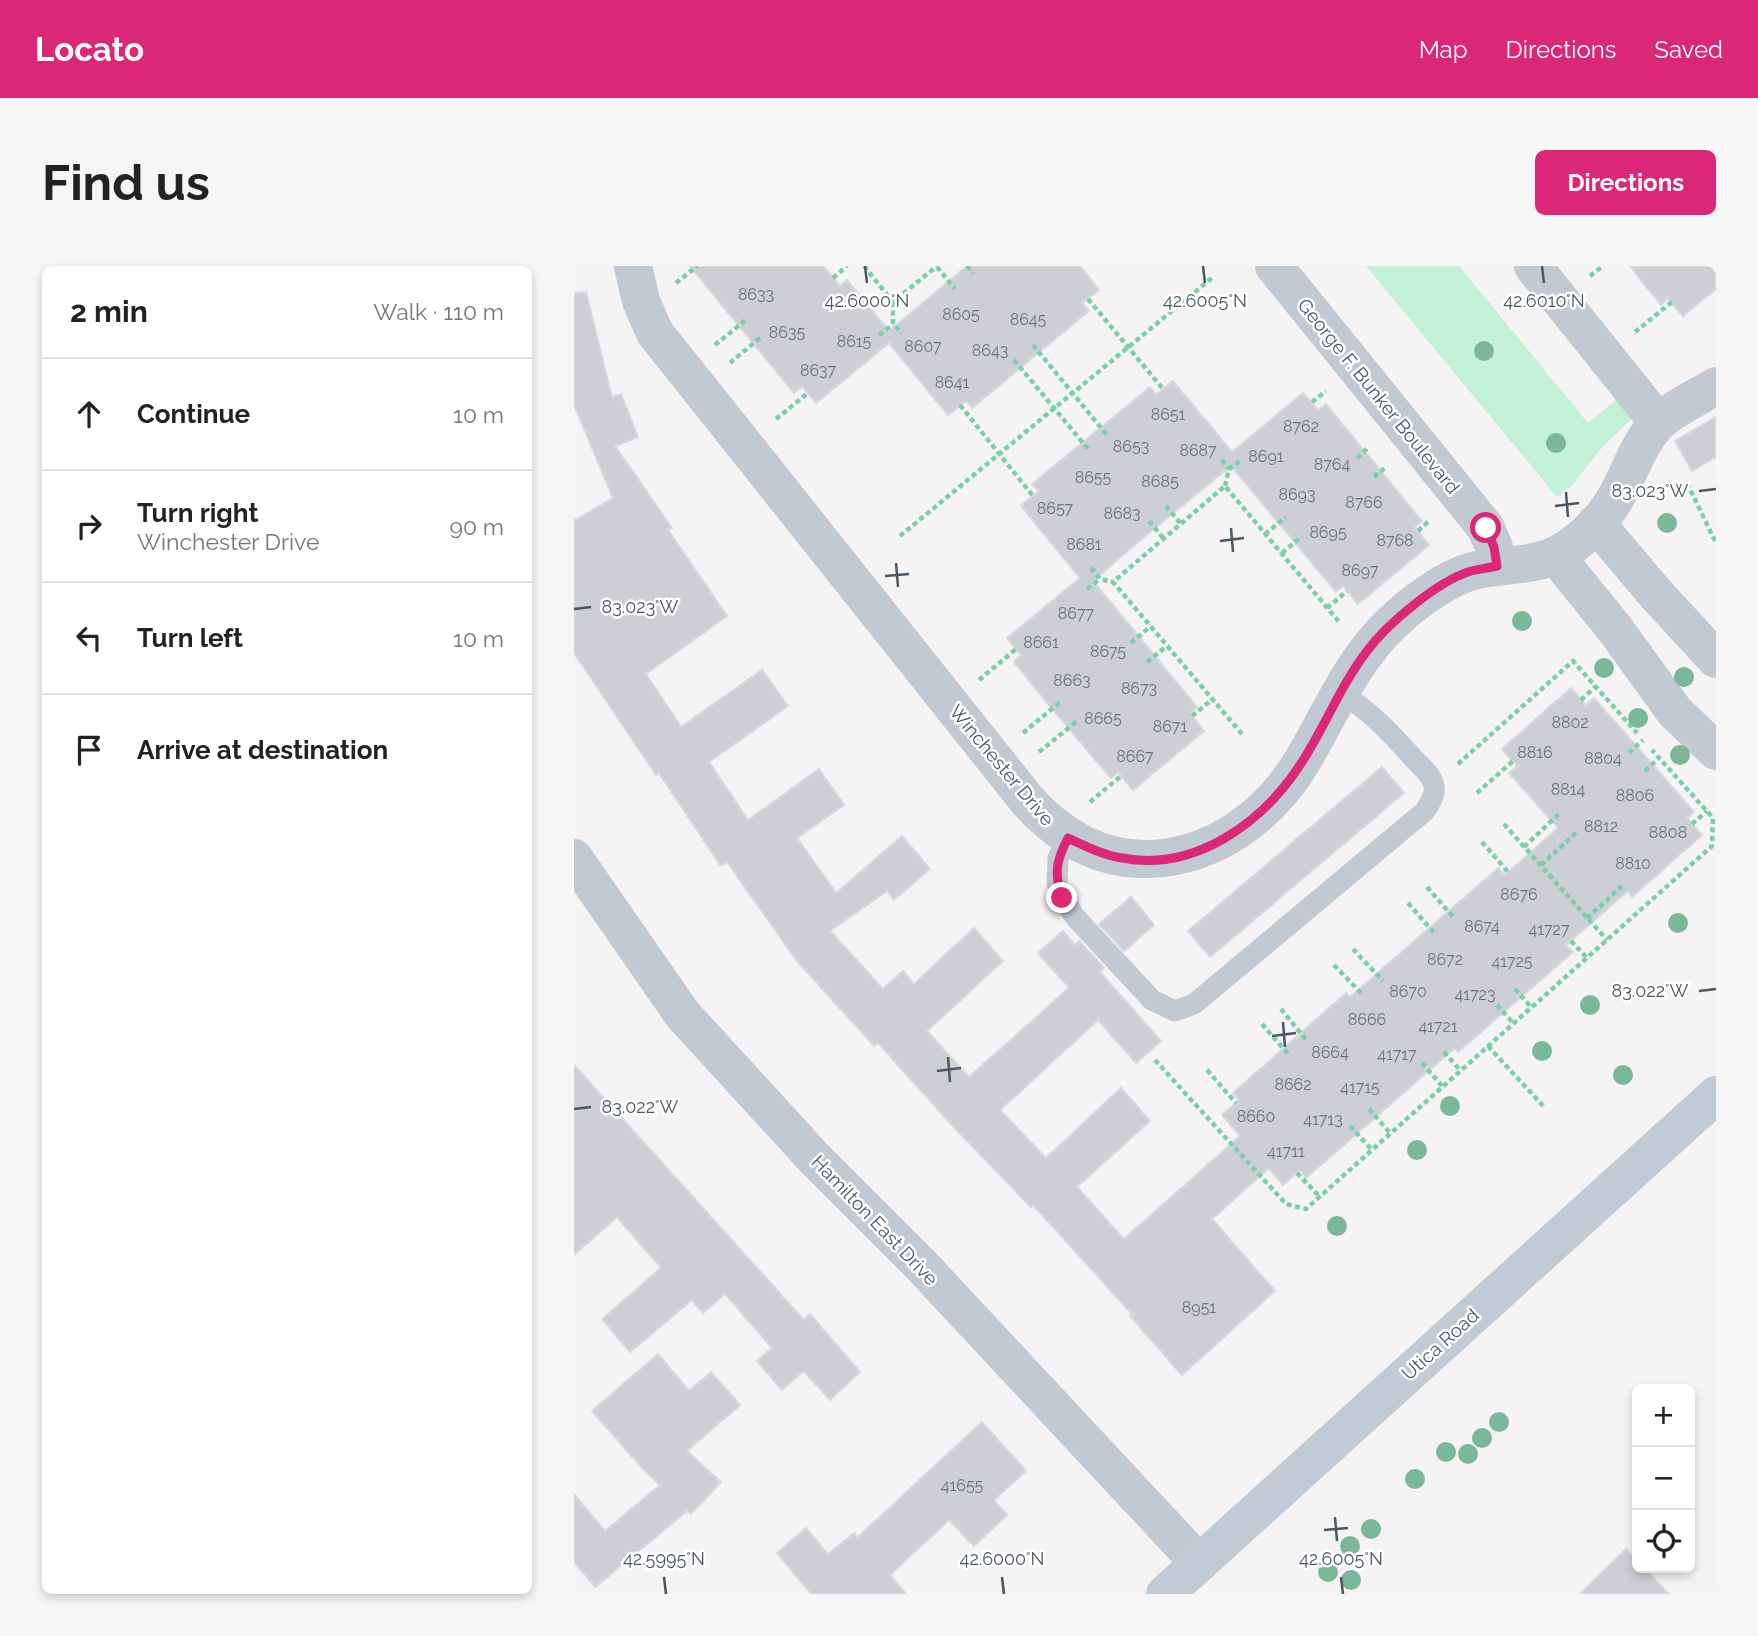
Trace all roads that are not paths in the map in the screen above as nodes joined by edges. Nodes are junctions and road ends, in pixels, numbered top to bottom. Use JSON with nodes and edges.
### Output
{"nodes":[{"id":1,"x":633,"y":266,"type":"edge"},
{"id":2,"x":1274,"y":266,"type":"edge"},
{"id":3,"x":1533,"y":266,"type":"edge"},
{"id":4,"x":1716,"y":386,"type":"edge"},
{"id":5,"x":1658,"y":422,"type":"junction"},
{"id":6,"x":1577,"y":538,"type":"junction"},
{"id":7,"x":1497,"y":566,"type":"junction"},
{"id":8,"x":1716,"y":659,"type":"edge"},
{"id":9,"x":1340,"y":692,"type":"junction"},
{"id":10,"x":1716,"y":751,"type":"edge"},
{"id":11,"x":1068,"y":838,"type":"junction"},
{"id":12,"x":574,"y":858,"type":"edge"},
{"id":13,"x":1716,"y":1095,"type":"edge"},
{"id":14,"x":1199,"y":1563,"type":"junction"},
{"id":15,"x":1165,"y":1594,"type":"edge"}],
"edges":[{"from":1,"to":11,"type":"street","name":"Winchester Drive"},
{"from":2,"to":7,"type":"street","name":"George F. Bunker Boulevard"},
{"from":3,"to":5,"type":"street"},
{"from":4,"to":5,"type":"street"},
{"from":5,"to":6,"type":"street"},
{"from":6,"to":7,"type":"street","name":"Winchester Drive"},
{"from":6,"to":8,"type":"street"},
{"from":6,"to":10,"type":"street"},
{"from":7,"to":9,"type":"street","name":"Winchester Drive"},
{"from":9,"to":11,"type":"street","name":"Winchester Drive"},
{"from":9,"to":11,"type":"lane"},
{"from":12,"to":14,"type":"street","name":"Hamilton East Drive"},
{"from":13,"to":14,"type":"street","name":"Utica Road"},
{"from":14,"to":15,"type":"street","name":"Utica Road"}]}
